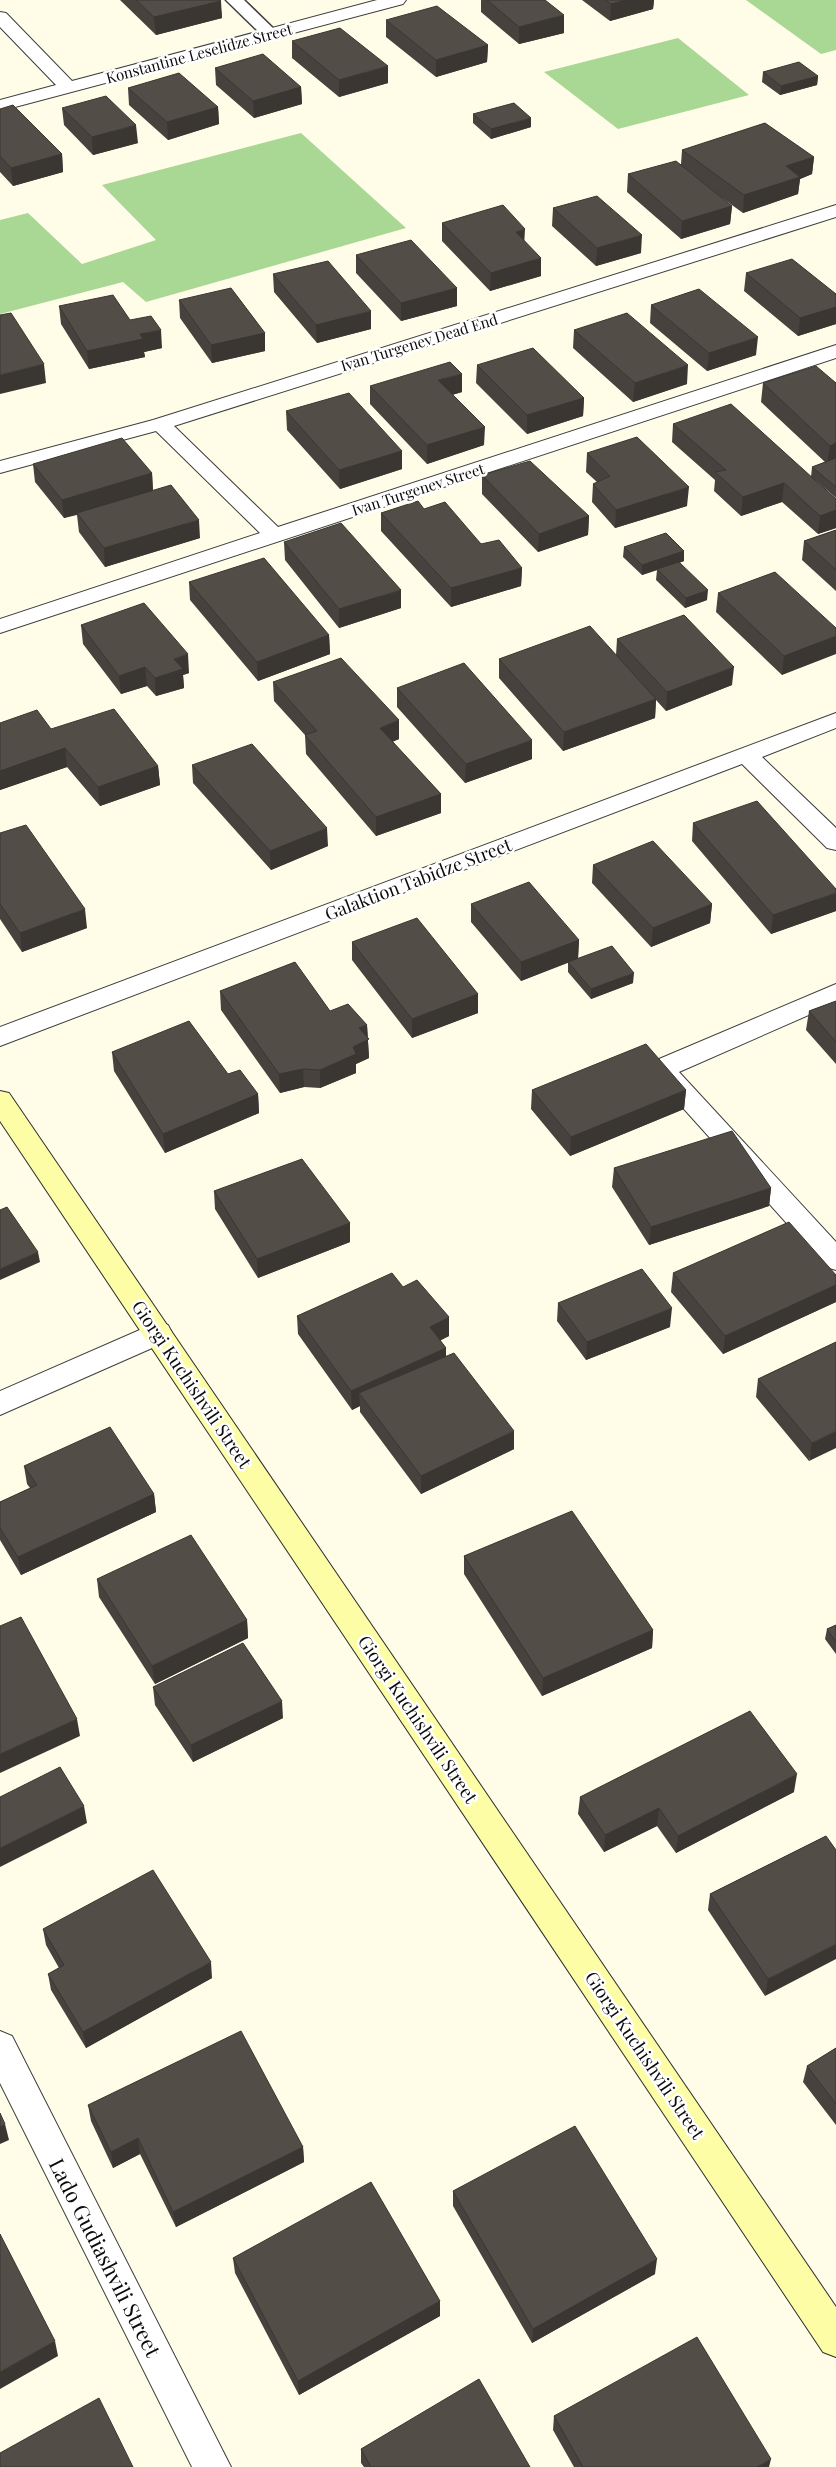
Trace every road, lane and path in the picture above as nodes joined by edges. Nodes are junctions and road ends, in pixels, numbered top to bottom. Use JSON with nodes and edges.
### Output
{"nodes":[{"id":1,"x":234,"y":0,"type":"edge"},
{"id":2,"x":397,"y":0,"type":"edge"},
{"id":3,"x":0,"y":17,"type":"edge"},
{"id":4,"x":271,"y":34,"type":"junction"},
{"id":5,"x":69,"y":88,"type":"junction"},
{"id":6,"x":0,"y":106,"type":"edge"},
{"id":7,"x":836,"y":211,"type":"edge"},
{"id":8,"x":836,"y":351,"type":"edge"},
{"id":9,"x":160,"y":424,"type":"junction"},
{"id":10,"x":0,"y":467,"type":"edge"},
{"id":11,"x":275,"y":536,"type":"junction"},
{"id":12,"x":0,"y":626,"type":"edge"},
{"id":13,"x":836,"y":720,"type":"edge"},
{"id":14,"x":746,"y":755,"type":"junction"},
{"id":15,"x":836,"y":842,"type":"edge"},
{"id":16,"x":836,"y":993,"type":"edge"},
{"id":17,"x":0,"y":1037,"type":"edge"},
{"id":18,"x":0,"y":1100,"type":"edge"},
{"id":19,"x":836,"y":1260,"type":"edge"},
{"id":20,"x":158,"y":1334,"type":"junction"},
{"id":21,"x":0,"y":1404,"type":"edge"},
{"id":22,"x":0,"y":2047,"type":"edge"},
{"id":23,"x":836,"y":2338,"type":"edge"},
{"id":24,"x":212,"y":2467,"type":"edge"}],
"edges":[{"from":1,"to":4,"type":"lane"},
{"from":2,"to":4,"type":"street","name":"Konstantine Leselidze Street"},
{"from":3,"to":5,"type":"street"},
{"from":4,"to":5,"type":"street","name":"Konstantine Leselidze Street"},
{"from":5,"to":6,"type":"street","name":"Konstantine Leselidze Street"},
{"from":7,"to":9,"type":"street","name":"Ivan Turgenev Dead End"},
{"from":8,"to":11,"type":"street","name":"Ivan Turgenev Street"},
{"from":9,"to":10,"type":"street","name":"Ivan Turgenev Dead End"},
{"from":9,"to":11,"type":"street"},
{"from":11,"to":12,"type":"street","name":"Ivan Turgenev Street"},
{"from":13,"to":14,"type":"street","name":"Galaktion Tabidze Street"},
{"from":14,"to":15,"type":"street"},
{"from":14,"to":17,"type":"street","name":"Galaktion Tabidze Street"},
{"from":16,"to":19,"type":"street"},
{"from":18,"to":20,"type":"street","name":"Giorgi Kuchishvili Street"},
{"from":20,"to":21,"type":"street"},
{"from":20,"to":23,"type":"street","name":"Giorgi Kuchishvili Street"},
{"from":22,"to":24,"type":"street","name":"Lado Gudiashvili Street"}]}
